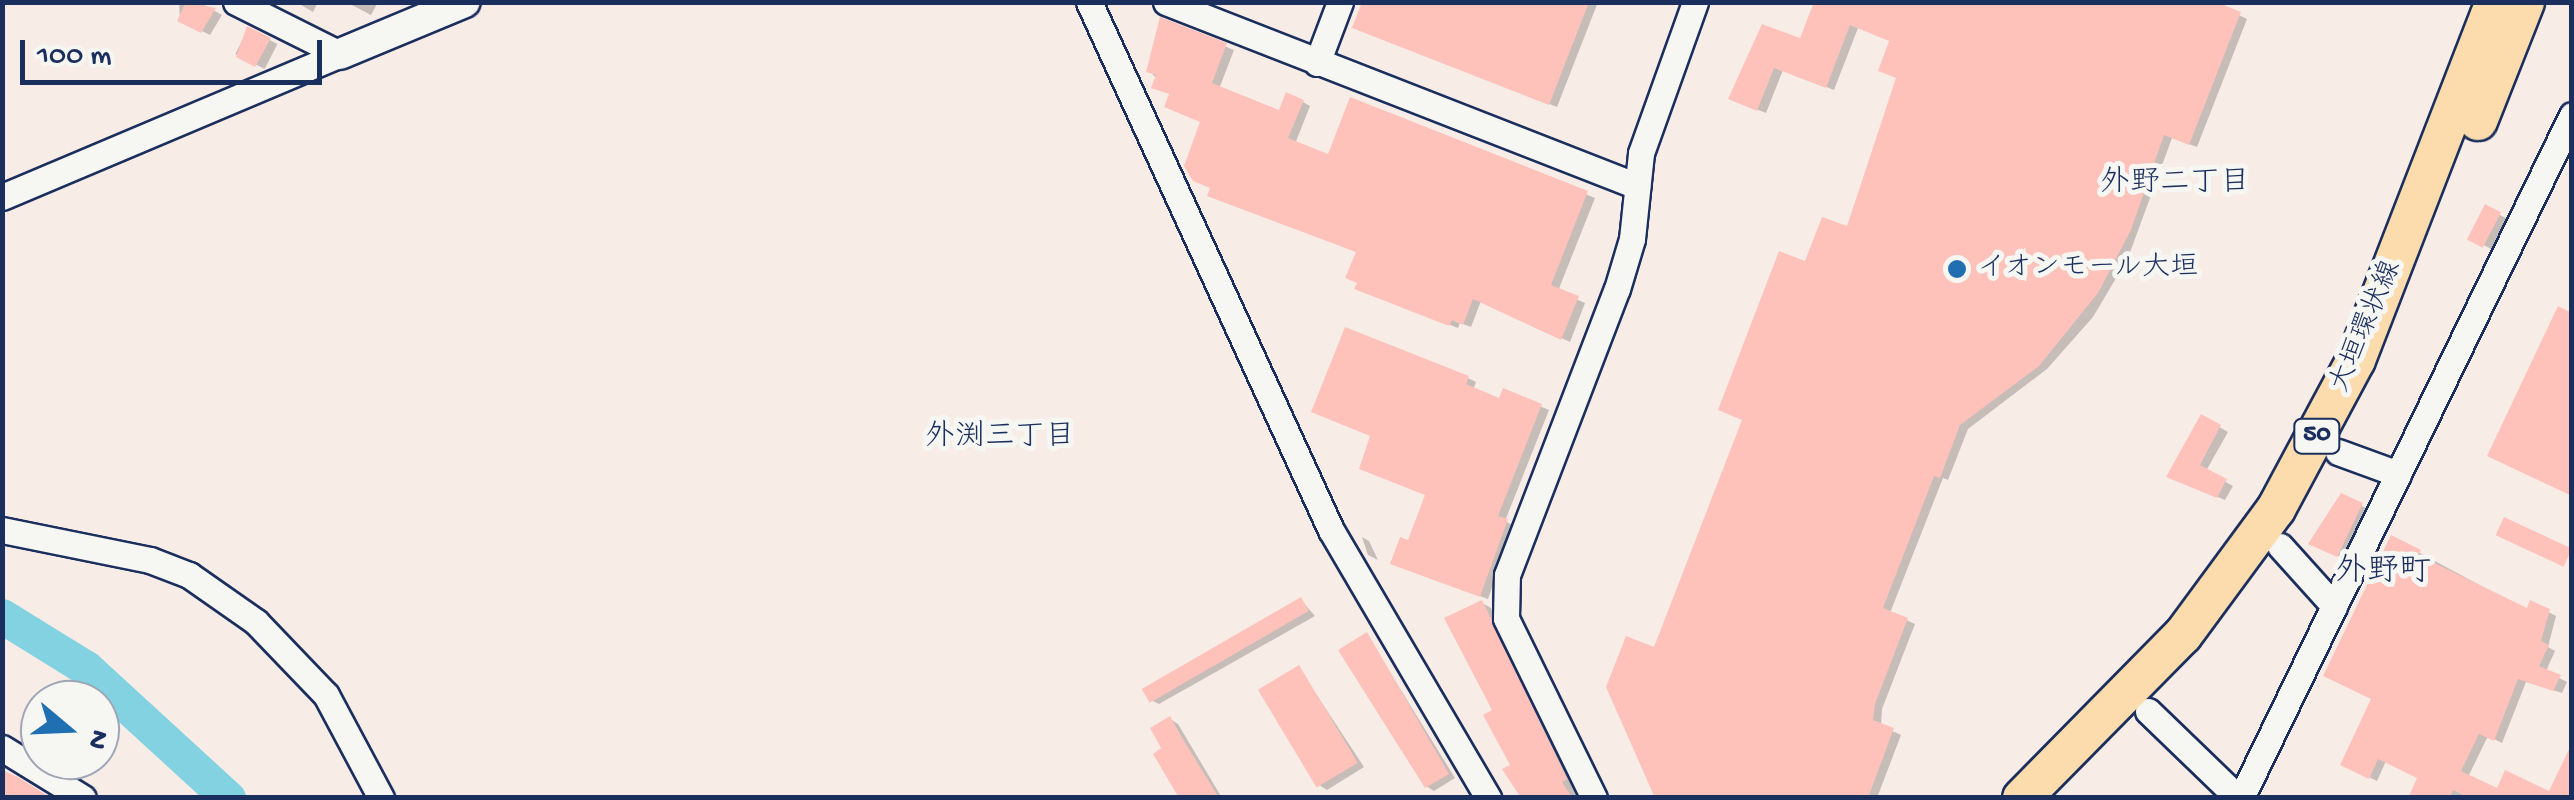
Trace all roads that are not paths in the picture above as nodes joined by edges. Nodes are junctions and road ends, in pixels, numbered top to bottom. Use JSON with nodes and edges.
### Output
{"nodes":[{"id":1,"x":236,"y":2,"type":"edge"},
{"id":2,"x":465,"y":2,"type":"edge"},
{"id":3,"x":1089,"y":2,"type":"edge"},
{"id":4,"x":1166,"y":2,"type":"edge"},
{"id":5,"x":1340,"y":2,"type":"edge"},
{"id":6,"x":1694,"y":2,"type":"edge"},
{"id":7,"x":2495,"y":2,"type":"edge"},
{"id":8,"x":2525,"y":2,"type":"edge"},
{"id":9,"x":340,"y":54,"type":"junction"},
{"id":10,"x":1317,"y":63,"type":"junction"},
{"id":11,"x":2572,"y":115,"type":"edge"},
{"id":12,"x":1637,"y":186,"type":"junction"},
{"id":13,"x":2,"y":197,"type":"edge"},
{"id":14,"x":2338,"y":452,"type":"junction"},
{"id":15,"x":2398,"y":474,"type":"junction"},
{"id":16,"x":2,"y":530,"type":"edge"},
{"id":17,"x":2280,"y":546,"type":"junction"},
{"id":18,"x":2334,"y":606,"type":"junction"},
{"id":19,"x":2148,"y":711,"type":"junction"},
{"id":20,"x":2,"y":748,"type":"edge"},
{"id":21,"x":83,"y":798,"type":"edge"},
{"id":22,"x":381,"y":798,"type":"edge"},
{"id":23,"x":1488,"y":798,"type":"edge"},
{"id":24,"x":1594,"y":798,"type":"edge"},
{"id":25,"x":2022,"y":798,"type":"edge"},
{"id":26,"x":2058,"y":798,"type":"edge"},
{"id":27,"x":2239,"y":798,"type":"edge"}],
"edges":[{"from":1,"to":9,"type":"street"},
{"from":2,"to":9,"type":"street"},
{"from":3,"to":23,"type":"street"},
{"from":4,"to":10,"type":"street"},
{"from":5,"to":10,"type":"street"},
{"from":6,"to":12,"type":"street"},
{"from":7,"to":25,"type":"main road","name":"大垣環状線","number":"50"},
{"from":8,"to":14,"type":"main road","name":"大垣環状線","number":"50"},
{"from":9,"to":13,"type":"street"},
{"from":10,"to":12,"type":"street"},
{"from":11,"to":15,"type":"street"},
{"from":12,"to":24,"type":"street"},
{"from":14,"to":15,"type":"street"},
{"from":14,"to":17,"type":"main road","name":"大垣環状線","number":"50"},
{"from":15,"to":18,"type":"street"},
{"from":16,"to":22,"type":"street"},
{"from":17,"to":18,"type":"street"},
{"from":17,"to":19,"type":"main road","name":"大垣環状線","number":"50"},
{"from":18,"to":27,"type":"street"},
{"from":19,"to":26,"type":"main road","name":"大垣環状線","number":"50"},
{"from":19,"to":27,"type":"street"},
{"from":20,"to":21,"type":"street"}]}
